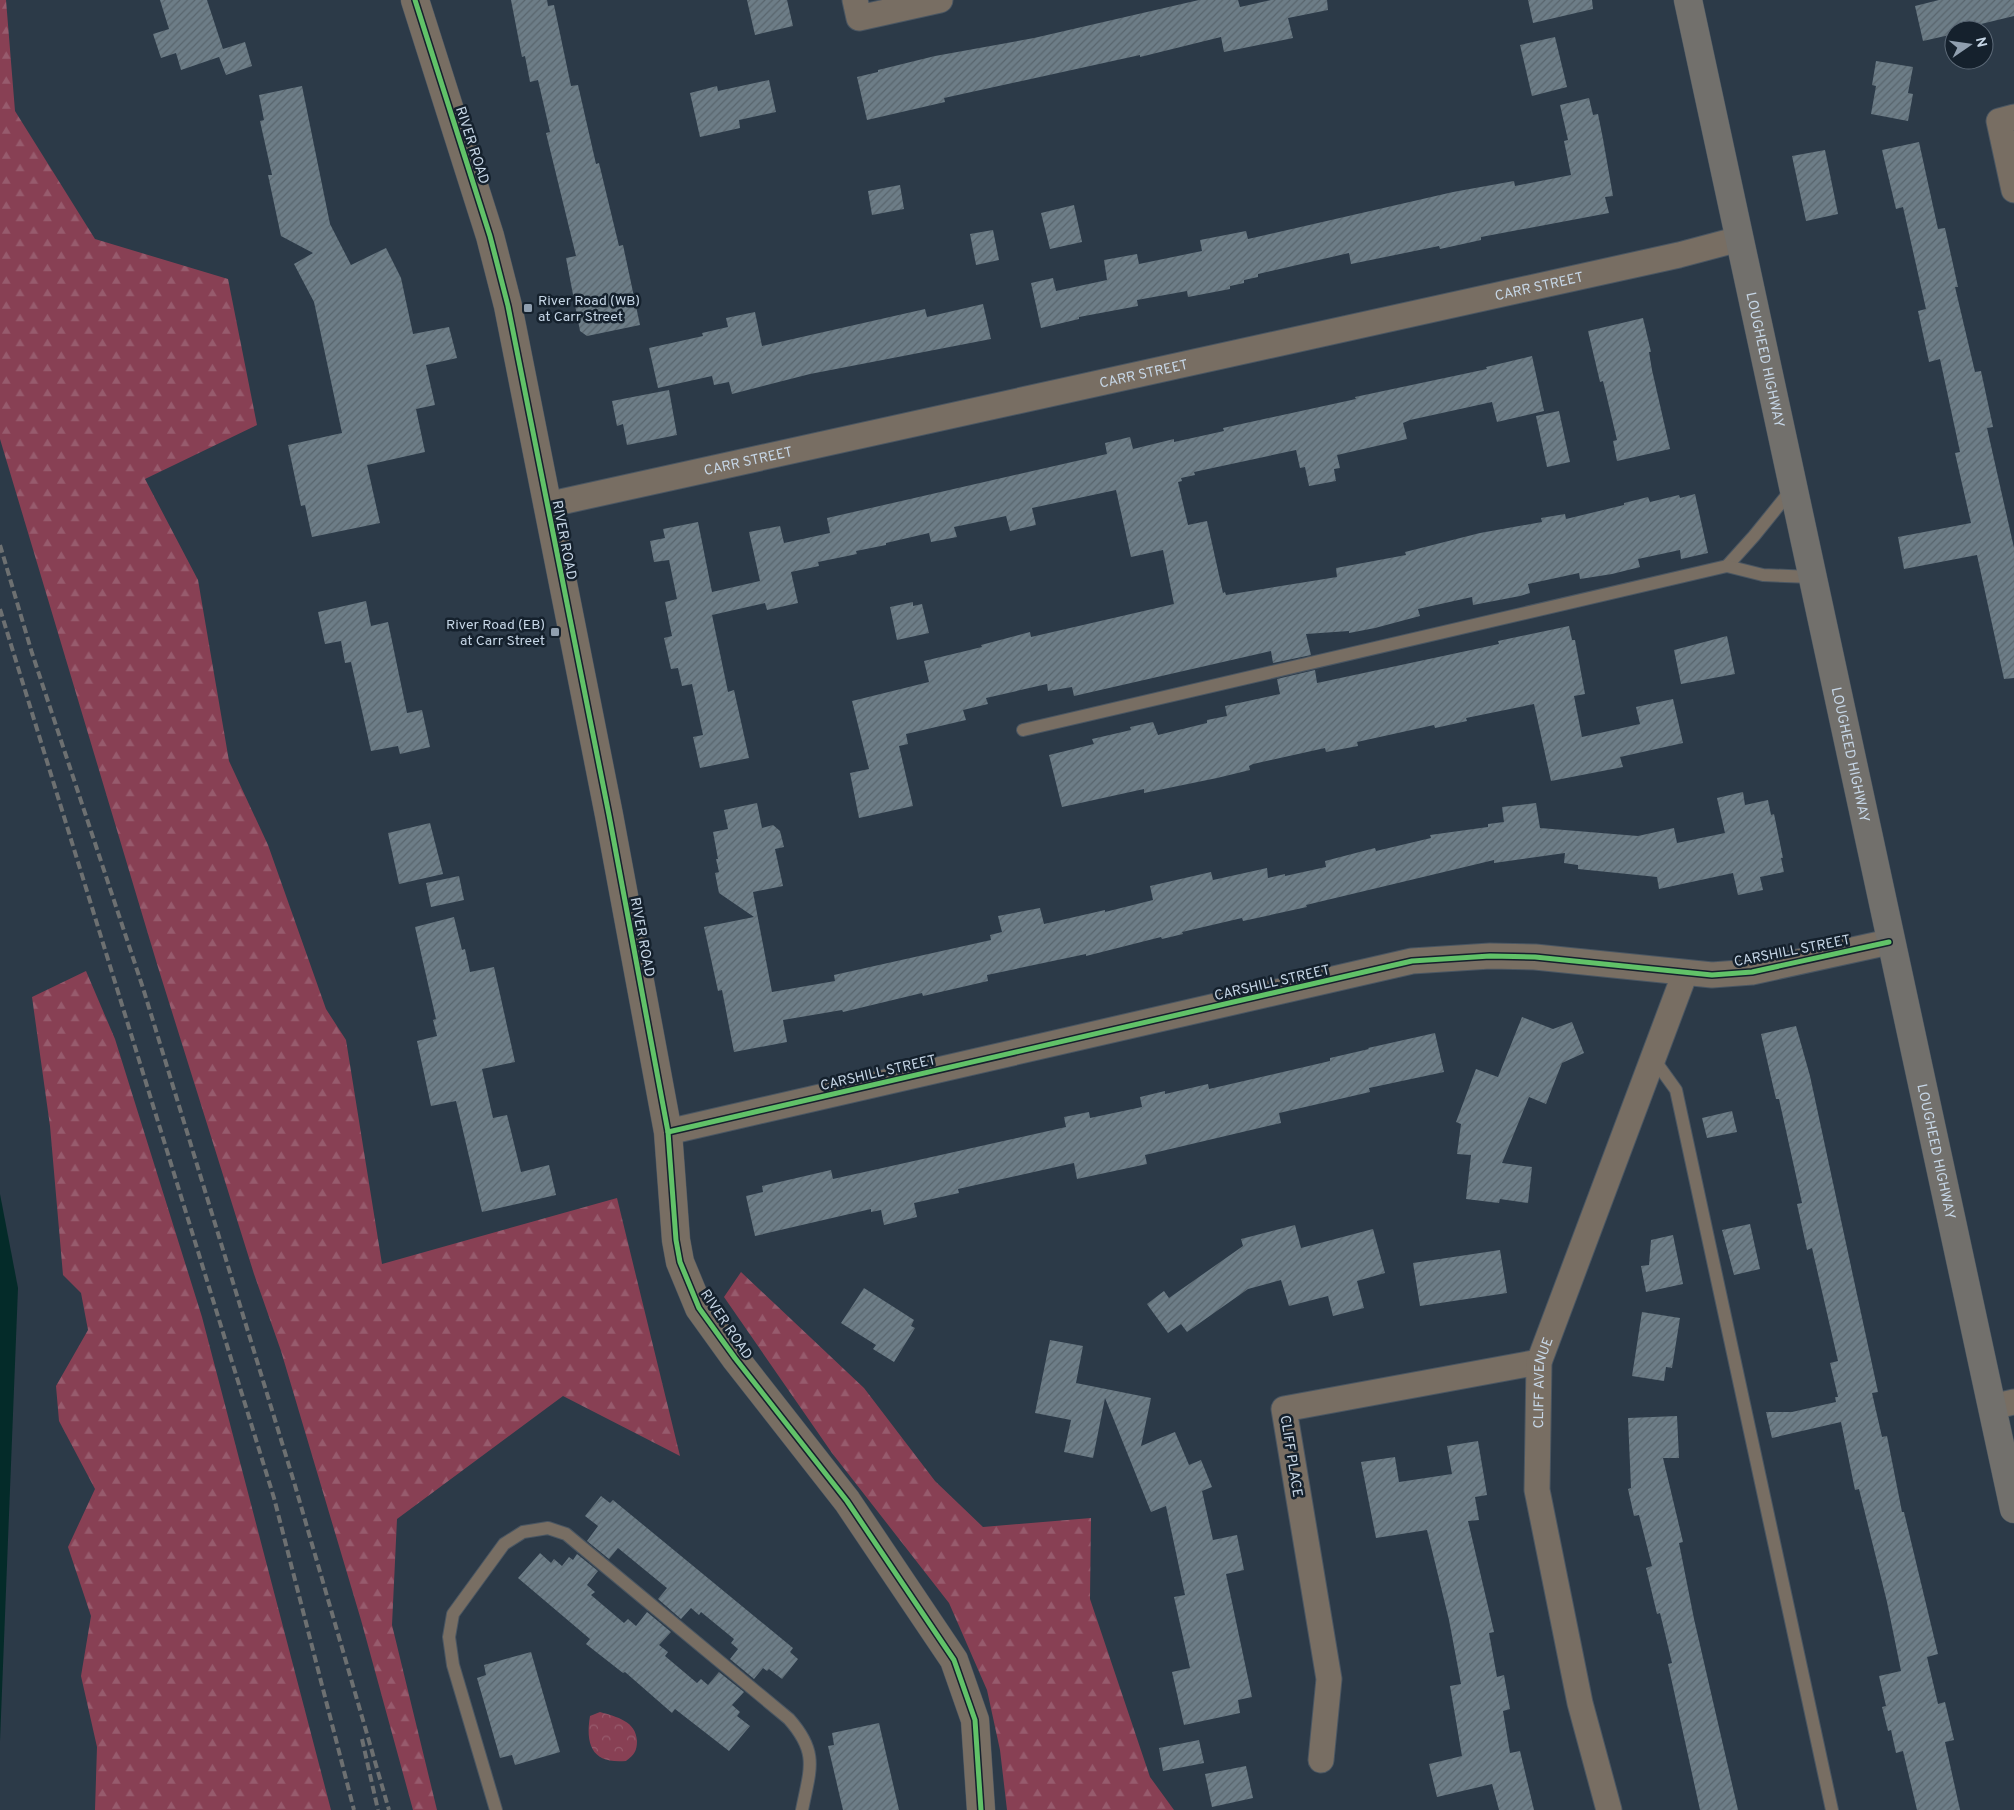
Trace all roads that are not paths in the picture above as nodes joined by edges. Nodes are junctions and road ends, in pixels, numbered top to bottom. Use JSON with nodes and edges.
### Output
{"nodes":[{"id":1,"x":415,"y":0,"type":"edge"},
{"id":2,"x":940,"y":0,"type":"edge"},
{"id":3,"x":1688,"y":0,"type":"edge"},
{"id":4,"x":857,"y":9,"type":"edge"},
{"id":5,"x":2007,"y":119,"type":"edge"},
{"id":6,"x":2014,"y":190,"type":"edge"},
{"id":7,"x":1739,"y":239,"type":"junction"},
{"id":8,"x":1792,"y":489,"type":"junction"},
{"id":9,"x":546,"y":505,"type":"junction"},
{"id":10,"x":1727,"y":566,"type":"junction"},
{"id":11,"x":1811,"y":577,"type":"junction"},
{"id":12,"x":1024,"y":730,"type":"dead end"},
{"id":13,"x":1890,"y":942,"type":"junction"},
{"id":14,"x":1685,"y":973,"type":"junction"},
{"id":15,"x":1653,"y":1058,"type":"junction"},
{"id":16,"x":668,"y":1132,"type":"junction"},
{"id":17,"x":1539,"y":1362,"type":"junction"},
{"id":18,"x":2003,"y":1404,"type":"edge"},
{"id":19,"x":2014,"y":1509,"type":"edge"},
{"id":20,"x":1321,"y":1760,"type":"dead end"},
{"id":21,"x":496,"y":1810,"type":"edge"},
{"id":22,"x":802,"y":1810,"type":"edge"},
{"id":23,"x":981,"y":1810,"type":"edge"},
{"id":24,"x":1609,"y":1810,"type":"edge"},
{"id":25,"x":1832,"y":1810,"type":"edge"}],
"edges":[{"from":1,"to":9,"type":"street","name":"RIVER ROAD"},
{"from":2,"to":4,"type":"street"},
{"from":3,"to":7,"type":"highway","name":"LOUGHEED HIGHWAY"},
{"from":5,"to":6,"type":"street"},
{"from":7,"to":8,"type":"highway","name":"LOUGHEED HIGHWAY"},
{"from":7,"to":9,"type":"street","name":"CARR STREET"},
{"from":8,"to":10,"type":"lane"},
{"from":8,"to":11,"type":"highway","name":"LOUGHEED HIGHWAY"},
{"from":9,"to":16,"type":"street","name":"RIVER ROAD"},
{"from":10,"to":11,"type":"lane"},
{"from":10,"to":12,"type":"lane"},
{"from":11,"to":13,"type":"highway","name":"LOUGHEED HIGHWAY"},
{"from":13,"to":14,"type":"street","name":"CARSHILL STREET"},
{"from":13,"to":18,"type":"highway","name":"LOUGHEED HIGHWAY"},
{"from":14,"to":15,"type":"street","name":"CLIFF AVENUE"},
{"from":14,"to":16,"type":"street","name":"CARSHILL STREET"},
{"from":15,"to":17,"type":"street","name":"CLIFF AVENUE"},
{"from":15,"to":25,"type":"lane"},
{"from":16,"to":23,"type":"street","name":"RIVER ROAD"},
{"from":17,"to":20,"type":"street","name":"CLIFF PLACE"},
{"from":17,"to":24,"type":"street","name":"CLIFF AVENUE"},
{"from":18,"to":19,"type":"highway","name":"LOUGHEED HIGHWAY"},
{"from":21,"to":22,"type":"lane"}]}
